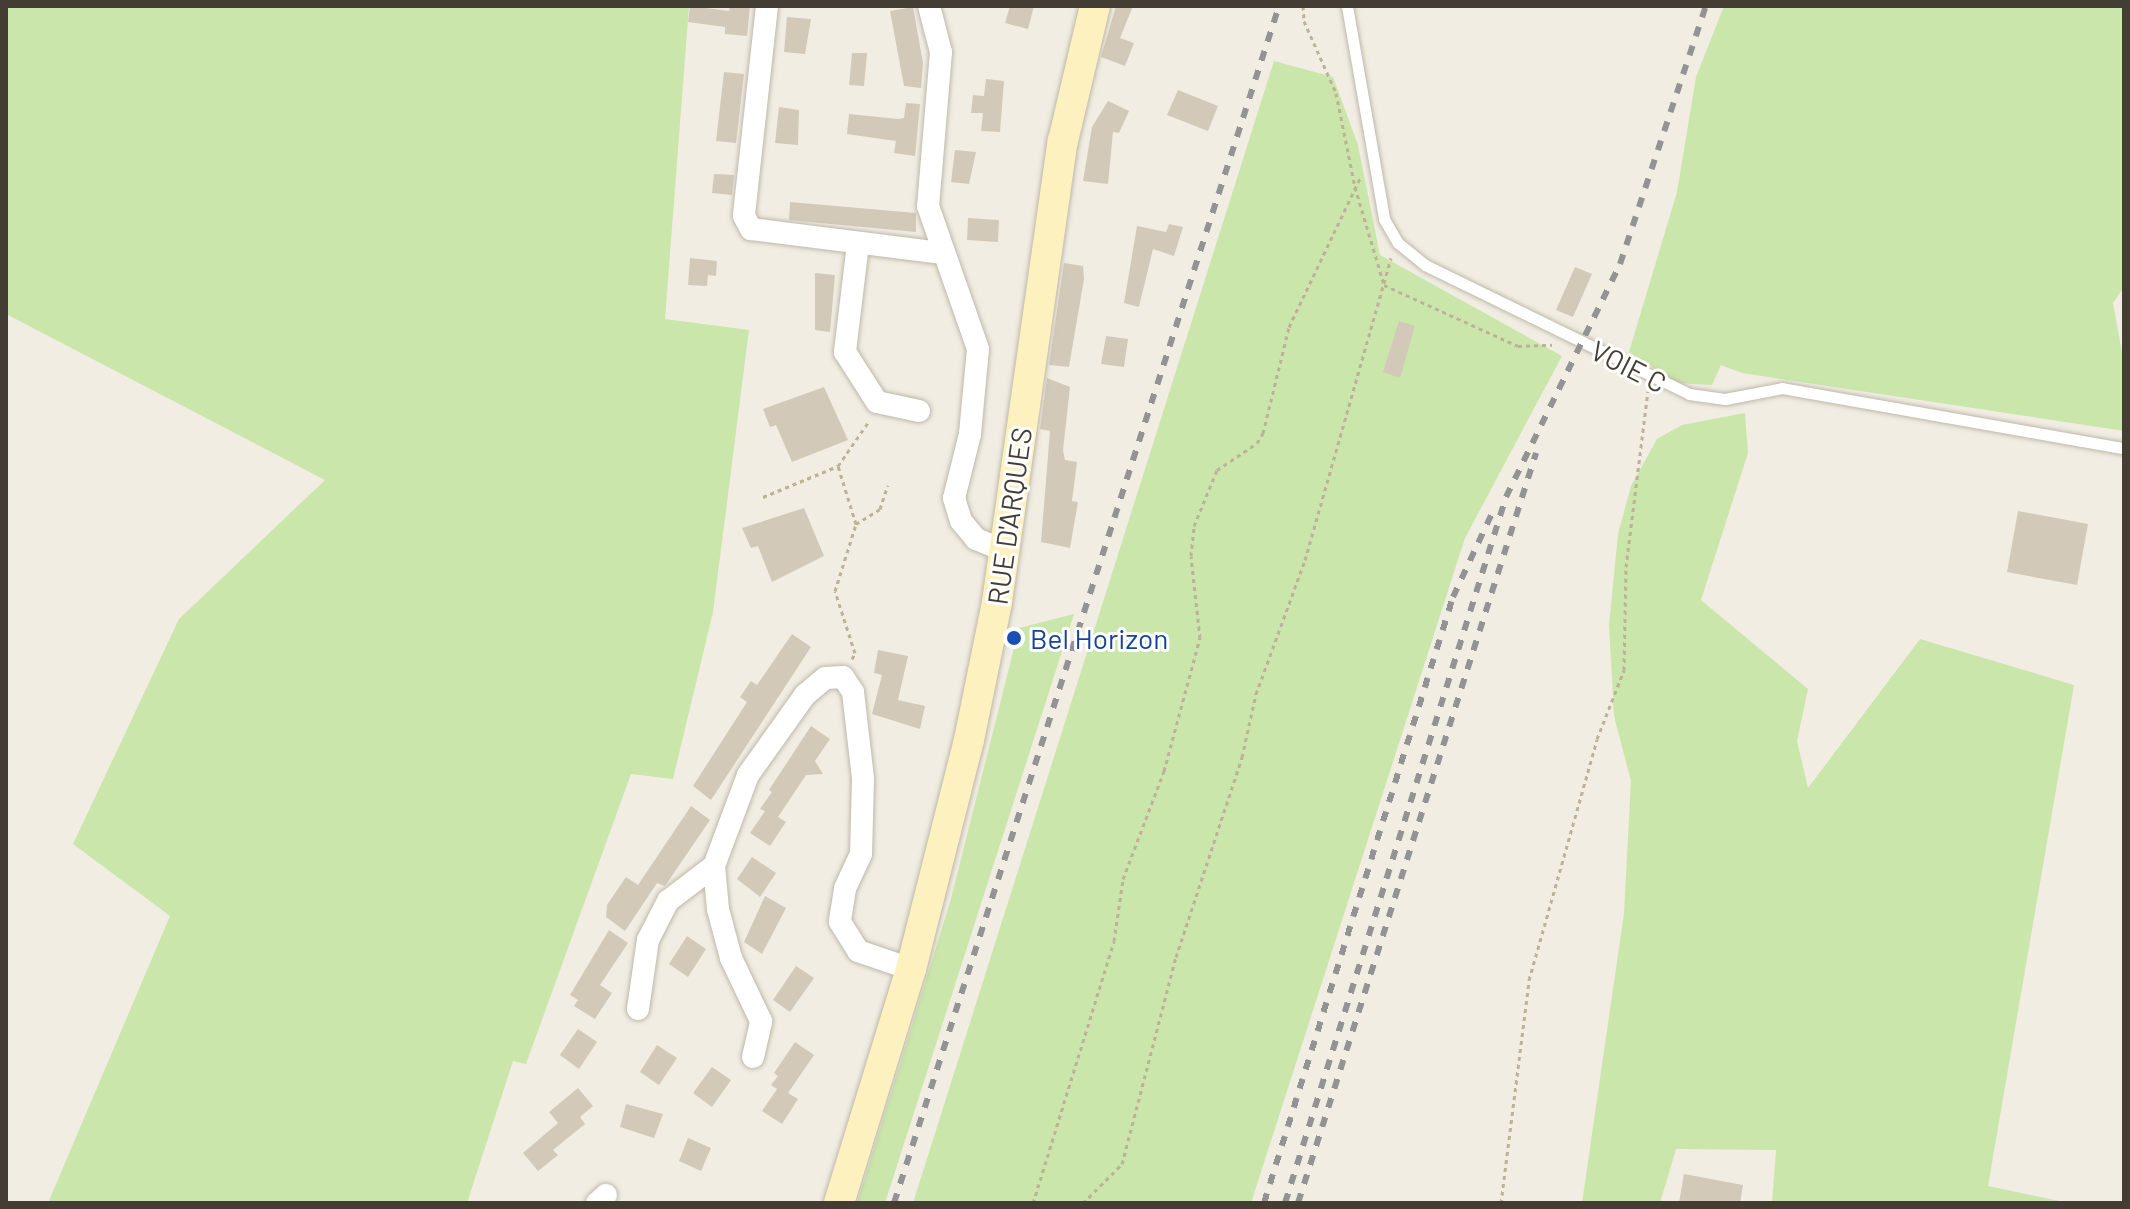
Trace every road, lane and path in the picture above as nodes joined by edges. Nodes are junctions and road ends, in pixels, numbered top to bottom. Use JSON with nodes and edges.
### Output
{"nodes":[{"id":1,"x":767,"y":6,"type":"edge"},
{"id":2,"x":929,"y":6,"type":"edge"},
{"id":3,"x":1095,"y":6,"type":"edge"},
{"id":4,"x":1303,"y":6,"type":"edge"},
{"id":5,"x":1347,"y":6,"type":"edge"},
{"id":6,"x":1371,"y":161,"type":"junction"},
{"id":7,"x":1355,"y":187,"type":"junction"},
{"id":8,"x":1398,"y":243,"type":"junction"},
{"id":9,"x":858,"y":244,"type":"junction"},
{"id":10,"x":941,"y":253,"type":"junction"},
{"id":11,"x":1384,"y":285,"type":"junction"},
{"id":12,"x":1563,"y":344,"type":"dead end"},
{"id":13,"x":1648,"y":387,"type":"dead end"},
{"id":14,"x":877,"y":402,"type":"junction"},
{"id":15,"x":919,"y":411,"type":"dead end"},
{"id":16,"x":2124,"y":448,"type":"edge"},
{"id":17,"x":838,"y":466,"type":"junction"},
{"id":18,"x":888,"y":485,"type":"dead end"},
{"id":19,"x":763,"y":497,"type":"dead end"},
{"id":20,"x":856,"y":524,"type":"junction"},
{"id":21,"x":1005,"y":551,"type":"junction"},
{"id":22,"x":843,"y":677,"type":"junction"},
{"id":23,"x":714,"y":866,"type":"junction"},
{"id":24,"x":911,"y":969,"type":"junction"},
{"id":25,"x":638,"y":1009,"type":"dead end"},
{"id":26,"x":753,"y":1057,"type":"dead end"},
{"id":27,"x":839,"y":1203,"type":"edge"},
{"id":28,"x":1033,"y":1203,"type":"edge"},
{"id":29,"x":1083,"y":1203,"type":"edge"},
{"id":30,"x":1501,"y":1203,"type":"edge"}],
"edges":[{"from":1,"to":9,"type":"street"},
{"from":2,"to":10,"type":"street"},
{"from":3,"to":21,"type":"main road","name":"RUE D'ARQUES"},
{"from":4,"to":7,"type":"path"},
{"from":5,"to":6,"type":"lane"},
{"from":6,"to":7,"type":"path"},
{"from":6,"to":8,"type":"lane"},
{"from":7,"to":11,"type":"path"},
{"from":7,"to":28,"type":"path"},
{"from":8,"to":11,"type":"path"},
{"from":8,"to":16,"type":"lane","name":"VOIE C"},
{"from":9,"to":10,"type":"street"},
{"from":9,"to":14,"type":"street"},
{"from":10,"to":21,"type":"street"},
{"from":11,"to":12,"type":"path"},
{"from":11,"to":29,"type":"path"},
{"from":13,"to":30,"type":"path"},
{"from":14,"to":15,"type":"street"},
{"from":14,"to":17,"type":"path"},
{"from":17,"to":19,"type":"path"},
{"from":17,"to":20,"type":"path"},
{"from":18,"to":20,"type":"path"},
{"from":20,"to":22,"type":"path"},
{"from":21,"to":24,"type":"main road","name":"RUE D'ARQUES"},
{"from":22,"to":23,"type":"street"},
{"from":22,"to":24,"type":"street"},
{"from":23,"to":25,"type":"street"},
{"from":23,"to":26,"type":"street"},
{"from":24,"to":27,"type":"main road","name":"RUE D'ARQUES"}]}
